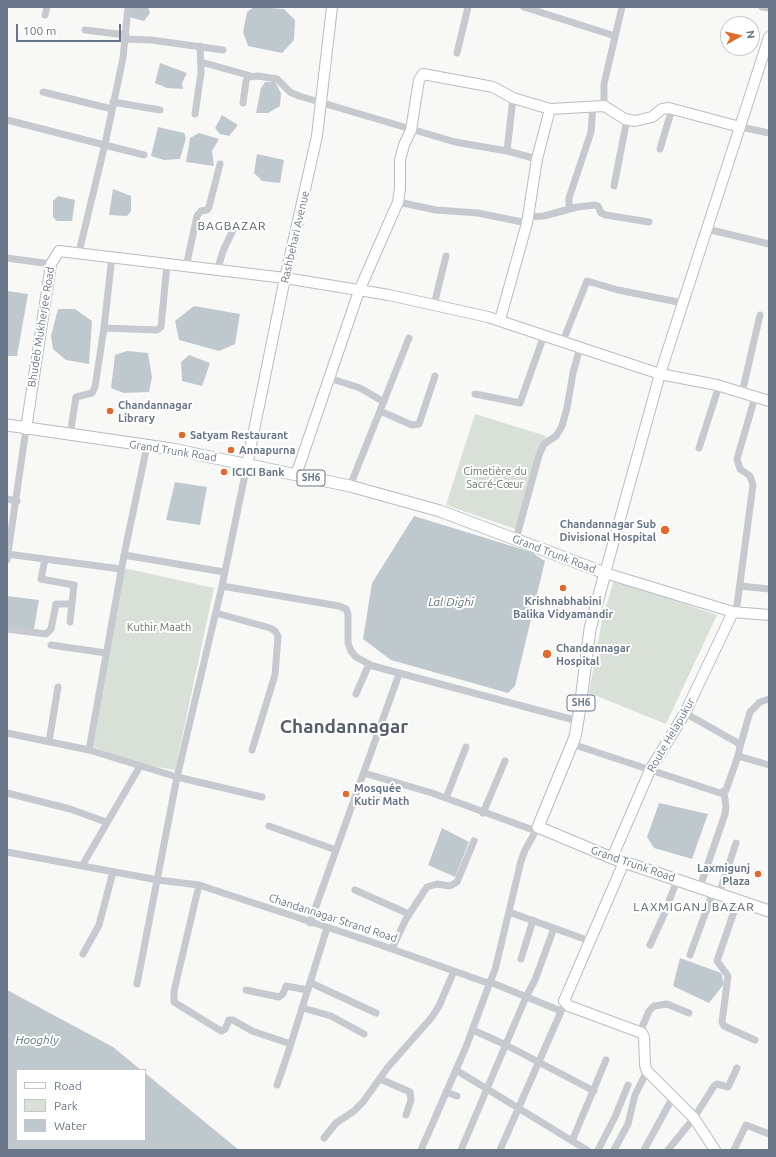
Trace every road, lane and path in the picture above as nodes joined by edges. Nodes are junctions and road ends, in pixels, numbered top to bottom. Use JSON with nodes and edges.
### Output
{"nodes":[{"id":1,"x":47,"y":7,"type":"edge"},
{"id":2,"x":128,"y":7,"type":"edge"},
{"id":3,"x":332,"y":7,"type":"edge"},
{"id":4,"x":468,"y":7,"type":"edge"},
{"id":5,"x":524,"y":7,"type":"edge"},
{"id":6,"x":622,"y":7,"type":"edge"},
{"id":7,"x":762,"y":7,"type":"edge"},
{"id":8,"x":769,"y":8,"type":"edge"},
{"id":9,"x":45,"y":16,"type":"dead end"},
{"id":10,"x":85,"y":30,"type":"dead end"},
{"id":11,"x":615,"y":36,"type":"junction"},
{"id":12,"x":125,"y":37,"type":"junction"},
{"id":13,"x":769,"y":37,"type":"edge"},
{"id":14,"x":200,"y":46,"type":"junction"},
{"id":15,"x":223,"y":50,"type":"dead end"},
{"id":16,"x":457,"y":53,"type":"dead end"},
{"id":17,"x":766,"y":56,"type":"edge"},
{"id":18,"x":201,"y":62,"type":"junction"},
{"id":19,"x":252,"y":76,"type":"junction"},
{"id":20,"x":43,"y":92,"type":"dead end"},
{"id":21,"x":513,"y":98,"type":"junction"},
{"id":22,"x":113,"y":102,"type":"junction"},
{"id":23,"x":321,"y":102,"type":"junction"},
{"id":24,"x":243,"y":104,"type":"dead end"},
{"id":25,"x":593,"y":106,"type":"junction"},
{"id":26,"x":604,"y":106,"type":"junction"},
{"id":27,"x":112,"y":109,"type":"junction"},
{"id":28,"x":550,"y":109,"type":"junction"},
{"id":29,"x":672,"y":109,"type":"junction"},
{"id":30,"x":160,"y":110,"type":"dead end"},
{"id":31,"x":194,"y":114,"type":"dead end"},
{"id":32,"x":627,"y":119,"type":"junction"},
{"id":33,"x":7,"y":120,"type":"edge"},
{"id":34,"x":740,"y":127,"type":"junction"},
{"id":35,"x":411,"y":130,"type":"junction"},
{"id":36,"x":769,"y":133,"type":"edge"},
{"id":37,"x":105,"y":144,"type":"junction"},
{"id":38,"x":660,"y":149,"type":"dead end"},
{"id":39,"x":507,"y":151,"type":"junction"},
{"id":40,"x":144,"y":154,"type":"dead end"},
{"id":41,"x":537,"y":159,"type":"junction"},
{"id":42,"x":220,"y":164,"type":"dead end"},
{"id":43,"x":614,"y":186,"type":"dead end"},
{"id":44,"x":398,"y":202,"type":"junction"},
{"id":45,"x":569,"y":209,"type":"junction"},
{"id":46,"x":528,"y":220,"type":"junction"},
{"id":47,"x":649,"y":222,"type":"dead end"},
{"id":48,"x":707,"y":229,"type":"junction"},
{"id":49,"x":233,"y":230,"type":"dead end"},
{"id":50,"x":769,"y":244,"type":"edge"},
{"id":51,"x":79,"y":252,"type":"junction"},
{"id":52,"x":112,"y":256,"type":"junction"},
{"id":53,"x":446,"y":256,"type":"dead end"},
{"id":54,"x":7,"y":258,"type":"edge"},
{"id":55,"x":51,"y":264,"type":"junction"},
{"id":56,"x":167,"y":264,"type":"junction"},
{"id":57,"x":186,"y":266,"type":"junction"},
{"id":58,"x":217,"y":271,"type":"junction"},
{"id":59,"x":285,"y":278,"type":"junction"},
{"id":60,"x":359,"y":291,"type":"junction"},
{"id":61,"x":683,"y":303,"type":"junction"},
{"id":62,"x":434,"y":305,"type":"junction"},
{"id":63,"x":760,"y":315,"type":"dead end"},
{"id":64,"x":500,"y":320,"type":"junction"},
{"id":65,"x":104,"y":328,"type":"junction"},
{"id":66,"x":544,"y":335,"type":"junction"},
{"id":67,"x":409,"y":338,"type":"dead end"},
{"id":68,"x":563,"y":341,"type":"junction"},
{"id":69,"x":580,"y":347,"type":"junction"},
{"id":70,"x":660,"y":374,"type":"junction"},
{"id":71,"x":435,"y":376,"type":"dead end"},
{"id":72,"x":329,"y":378,"type":"junction"},
{"id":73,"x":719,"y":386,"type":"junction"},
{"id":74,"x":742,"y":393,"type":"junction"},
{"id":75,"x":475,"y":394,"type":"dead end"},
{"id":76,"x":755,"y":397,"type":"junction"},
{"id":77,"x":769,"y":401,"type":"edge"},
{"id":78,"x":384,"y":402,"type":"junction"},
{"id":79,"x":380,"y":411,"type":"junction"},
{"id":80,"x":7,"y":425,"type":"edge"},
{"id":81,"x":26,"y":429,"type":"junction"},
{"id":82,"x":70,"y":435,"type":"junction"},
{"id":83,"x":147,"y":446,"type":"junction"},
{"id":84,"x":699,"y":448,"type":"dead end"},
{"id":85,"x":246,"y":465,"type":"junction"},
{"id":86,"x":296,"y":474,"type":"junction"},
{"id":87,"x":350,"y":486,"type":"junction"},
{"id":88,"x":7,"y":500,"type":"edge"},
{"id":89,"x":17,"y":501,"type":"junction"},
{"id":90,"x":516,"y":539,"type":"junction"},
{"id":91,"x":124,"y":555,"type":"junction"},
{"id":92,"x":7,"y":556,"type":"edge"},
{"id":93,"x":45,"y":559,"type":"junction"},
{"id":94,"x":121,"y":570,"type":"junction"},
{"id":95,"x":224,"y":572,"type":"junction"},
{"id":96,"x":605,"y":573,"type":"junction"},
{"id":97,"x":222,"y":586,"type":"junction"},
{"id":98,"x":741,"y":586,"type":"junction"},
{"id":99,"x":769,"y":589,"type":"edge"},
{"id":100,"x":72,"y":604,"type":"junction"},
{"id":101,"x":735,"y":612,"type":"junction"},
{"id":102,"x":216,"y":614,"type":"junction"},
{"id":103,"x":769,"y":615,"type":"edge"},
{"id":104,"x":70,"y":622,"type":"dead end"},
{"id":105,"x":7,"y":629,"type":"edge"},
{"id":106,"x":51,"y":645,"type":"dead end"},
{"id":107,"x":106,"y":653,"type":"junction"},
{"id":108,"x":369,"y":664,"type":"junction"},
{"id":109,"x":399,"y":674,"type":"junction"},
{"id":110,"x":58,"y":687,"type":"dead end"},
{"id":111,"x":356,"y":694,"type":"dead end"},
{"id":112,"x":769,"y":699,"type":"edge"},
{"id":113,"x":685,"y":713,"type":"junction"},
{"id":114,"x":578,"y":721,"type":"junction"},
{"id":115,"x":7,"y":733,"type":"edge"},
{"id":116,"x":49,"y":742,"type":"junction"},
{"id":117,"x":572,"y":744,"type":"junction"},
{"id":118,"x":466,"y":747,"type":"dead end"},
{"id":119,"x":740,"y":747,"type":"junction"},
{"id":120,"x":89,"y":750,"type":"junction"},
{"id":121,"x":252,"y":750,"type":"dead end"},
{"id":122,"x":738,"y":756,"type":"junction"},
{"id":123,"x":505,"y":761,"type":"dead end"},
{"id":124,"x":769,"y":765,"type":"edge"},
{"id":125,"x":140,"y":766,"type":"junction"},
{"id":126,"x":650,"y":770,"type":"junction"},
{"id":127,"x":364,"y":773,"type":"junction"},
{"id":128,"x":177,"y":776,"type":"junction"},
{"id":129,"x":724,"y":792,"type":"junction"},
{"id":130,"x":7,"y":793,"type":"edge"},
{"id":131,"x":262,"y":797,"type":"dead end"},
{"id":132,"x":446,"y":798,"type":"junction"},
{"id":133,"x":483,"y":813,"type":"junction"},
{"id":134,"x":106,"y":822,"type":"junction"},
{"id":135,"x":268,"y":826,"type":"dead end"},
{"id":136,"x":537,"y":829,"type":"junction"},
{"id":137,"x":474,"y":841,"type":"dead end"},
{"id":138,"x":736,"y":843,"type":"dead end"},
{"id":139,"x":336,"y":850,"type":"junction"},
{"id":140,"x":7,"y":852,"type":"edge"},
{"id":141,"x":612,"y":858,"type":"junction"},
{"id":142,"x":624,"y":862,"type":"junction"},
{"id":143,"x":82,"y":866,"type":"junction"},
{"id":144,"x":114,"y":872,"type":"junction"},
{"id":145,"x":158,"y":880,"type":"junction"},
{"id":146,"x":677,"y":880,"type":"junction"},
{"id":147,"x":199,"y":885,"type":"junction"},
{"id":148,"x":700,"y":887,"type":"junction"},
{"id":149,"x":355,"y":890,"type":"dead end"},
{"id":150,"x":716,"y":893,"type":"junction"},
{"id":151,"x":738,"y":900,"type":"junction"},
{"id":152,"x":769,"y":911,"type":"edge"},
{"id":153,"x":509,"y":912,"type":"junction"},
{"id":154,"x":409,"y":914,"type":"junction"},
{"id":155,"x":533,"y":920,"type":"junction"},
{"id":156,"x":310,"y":922,"type":"junction"},
{"id":157,"x":327,"y":928,"type":"junction"},
{"id":158,"x":554,"y":928,"type":"junction"},
{"id":159,"x":590,"y":941,"type":"junction"},
{"id":160,"x":650,"y":945,"type":"dead end"},
{"id":161,"x":392,"y":949,"type":"junction"},
{"id":162,"x":83,"y":954,"type":"dead end"},
{"id":163,"x":690,"y":955,"type":"dead end"},
{"id":164,"x":521,"y":959,"type":"dead end"},
{"id":165,"x":454,"y":971,"type":"junction"},
{"id":166,"x":490,"y":982,"type":"junction"},
{"id":167,"x":137,"y":984,"type":"dead end"},
{"id":168,"x":310,"y":986,"type":"junction"},
{"id":169,"x":246,"y":990,"type":"dead end"},
{"id":170,"x":526,"y":998,"type":"junction"},
{"id":171,"x":563,"y":1007,"type":"junction"},
{"id":172,"x":303,"y":1008,"type":"junction"},
{"id":173,"x":376,"y":1012,"type":"dead end"},
{"id":174,"x":689,"y":1014,"type":"dead end"},
{"id":175,"x":473,"y":1030,"type":"junction"},
{"id":176,"x":640,"y":1032,"type":"junction"},
{"id":177,"x":364,"y":1034,"type":"dead end"},
{"id":178,"x":755,"y":1040,"type":"dead end"},
{"id":179,"x":291,"y":1044,"type":"junction"},
{"id":180,"x":506,"y":1045,"type":"junction"},
{"id":181,"x":606,"y":1060,"type":"dead end"},
{"id":182,"x":538,"y":1062,"type":"junction"},
{"id":183,"x":737,"y":1068,"type":"dead end"},
{"id":184,"x":456,"y":1070,"type":"junction"},
{"id":185,"x":647,"y":1072,"type":"junction"},
{"id":186,"x":380,"y":1079,"type":"junction"},
{"id":187,"x":277,"y":1085,"type":"dead end"},
{"id":188,"x":628,"y":1085,"type":"dead end"},
{"id":189,"x":487,"y":1090,"type":"junction"},
{"id":190,"x":594,"y":1091,"type":"junction"},
{"id":191,"x":446,"y":1092,"type":"junction"},
{"id":192,"x":457,"y":1096,"type":"dead end"},
{"id":193,"x":673,"y":1097,"type":"junction"},
{"id":194,"x":518,"y":1107,"type":"junction"},
{"id":195,"x":406,"y":1115,"type":"dead end"},
{"id":196,"x":694,"y":1118,"type":"junction"},
{"id":197,"x":769,"y":1134,"type":"edge"},
{"id":198,"x":324,"y":1138,"type":"dead end"},
{"id":199,"x":572,"y":1141,"type":"junction"},
{"id":200,"x":421,"y":1150,"type":"edge"},
{"id":201,"x":461,"y":1150,"type":"edge"},
{"id":202,"x":500,"y":1150,"type":"edge"},
{"id":203,"x":586,"y":1150,"type":"edge"},
{"id":204,"x":598,"y":1150,"type":"edge"},
{"id":205,"x":614,"y":1150,"type":"edge"},
{"id":206,"x":644,"y":1150,"type":"edge"},
{"id":207,"x":668,"y":1150,"type":"edge"},
{"id":208,"x":715,"y":1150,"type":"edge"},
{"id":209,"x":734,"y":1150,"type":"edge"}],
"edges":[{"from":1,"to":9,"type":"street"},
{"from":2,"to":12,"type":"street"},
{"from":3,"to":23,"type":"street","name":"Rashbehari Avenue"},
{"from":4,"to":16,"type":"street"},
{"from":5,"to":11,"type":"street"},
{"from":6,"to":11,"type":"street"},
{"from":7,"to":8,"type":"street"},
{"from":10,"to":12,"type":"street"},
{"from":11,"to":26,"type":"street"},
{"from":12,"to":14,"type":"street"},
{"from":12,"to":22,"type":"street"},
{"from":13,"to":17,"type":"street"},
{"from":14,"to":15,"type":"street"},
{"from":14,"to":18,"type":"street"},
{"from":17,"to":34,"type":"street"},
{"from":18,"to":19,"type":"street"},
{"from":18,"to":31,"type":"street"},
{"from":19,"to":23,"type":"street"},
{"from":19,"to":24,"type":"street"},
{"from":20,"to":27,"type":"street"},
{"from":21,"to":28,"type":"street"},
{"from":21,"to":35,"type":"street"},
{"from":21,"to":39,"type":"street"},
{"from":22,"to":27,"type":"street"},
{"from":22,"to":30,"type":"street"},
{"from":23,"to":35,"type":"street"},
{"from":23,"to":59,"type":"street","name":"Rashbehari Avenue"},
{"from":25,"to":26,"type":"street"},
{"from":25,"to":28,"type":"street"},
{"from":25,"to":45,"type":"street"},
{"from":26,"to":32,"type":"street"},
{"from":27,"to":37,"type":"street"},
{"from":28,"to":41,"type":"street"},
{"from":29,"to":32,"type":"street"},
{"from":29,"to":34,"type":"street"},
{"from":29,"to":38,"type":"street"},
{"from":32,"to":43,"type":"street"},
{"from":33,"to":37,"type":"street"},
{"from":34,"to":36,"type":"street"},
{"from":34,"to":48,"type":"street"},
{"from":35,"to":39,"type":"street"},
{"from":35,"to":44,"type":"street"},
{"from":37,"to":40,"type":"street"},
{"from":37,"to":51,"type":"street"},
{"from":39,"to":41,"type":"street"},
{"from":41,"to":46,"type":"street"},
{"from":42,"to":57,"type":"street"},
{"from":44,"to":46,"type":"street"},
{"from":44,"to":60,"type":"street"},
{"from":45,"to":46,"type":"street"},
{"from":45,"to":47,"type":"street"},
{"from":46,"to":64,"type":"street"},
{"from":48,"to":50,"type":"street"},
{"from":48,"to":61,"type":"street"},
{"from":49,"to":58,"type":"street"},
{"from":51,"to":52,"type":"street","name":"Bhudeb Mukherjee Road"},
{"from":51,"to":55,"type":"street","name":"Bhudeb Mukherjee Road"},
{"from":52,"to":56,"type":"street","name":"Bhudeb Mukherjee Road"},
{"from":52,"to":65,"type":"street"},
{"from":53,"to":62,"type":"street"},
{"from":54,"to":55,"type":"street"},
{"from":55,"to":81,"type":"street","name":"Bhudeb Mukherjee Road"},
{"from":56,"to":57,"type":"street","name":"Bhudeb Mukherjee Road"},
{"from":56,"to":65,"type":"street"},
{"from":57,"to":58,"type":"street","name":"Bhudeb Mukherjee Road"},
{"from":58,"to":59,"type":"street","name":"Bhudeb Mukherjee Road"},
{"from":59,"to":60,"type":"street","name":"Bhudeb Mukherjee Road"},
{"from":59,"to":85,"type":"street","name":"Rashbehari Avenue"},
{"from":60,"to":62,"type":"street","name":"Bhudeb Mukherjee Road"},
{"from":60,"to":72,"type":"street"},
{"from":61,"to":68,"type":"street"},
{"from":61,"to":70,"type":"street"},
{"from":62,"to":64,"type":"street","name":"Bhudeb Mukherjee Road"},
{"from":63,"to":74,"type":"street"},
{"from":64,"to":66,"type":"street","name":"Bhudeb Mukherjee Road"},
{"from":65,"to":82,"type":"street"},
{"from":66,"to":68,"type":"street","name":"Bhudeb Mukherjee Road"},
{"from":66,"to":75,"type":"street"},
{"from":67,"to":78,"type":"street"},
{"from":68,"to":69,"type":"street","name":"Bhudeb Mukherjee Road"},
{"from":69,"to":70,"type":"street","name":"Bhudeb Mukherjee Road"},
{"from":69,"to":90,"type":"street"},
{"from":70,"to":73,"type":"street","name":"Bhudeb Mukherjee Road"},
{"from":70,"to":96,"type":"street"},
{"from":71,"to":79,"type":"street"},
{"from":72,"to":78,"type":"street"},
{"from":72,"to":86,"type":"street"},
{"from":73,"to":74,"type":"street","name":"Bhudeb Mukherjee Road"},
{"from":73,"to":84,"type":"street"},
{"from":74,"to":76,"type":"street","name":"Bhudeb Mukherjee Road"},
{"from":76,"to":77,"type":"street","name":"Bhudeb Mukherjee Road"},
{"from":76,"to":98,"type":"street"},
{"from":78,"to":79,"type":"street"},
{"from":79,"to":87,"type":"street"},
{"from":80,"to":81,"type":"main road","name":"Grand Trunk Road","number":"SH6"},
{"from":81,"to":82,"type":"main road","name":"Grand Trunk Road","number":"SH6"},
{"from":81,"to":89,"type":"street","name":"Bhudeb Mukherjee Road"},
{"from":82,"to":83,"type":"main road","name":"Grand Trunk Road","number":"SH6"},
{"from":83,"to":85,"type":"main road","name":"Grand Trunk Road","number":"SH6"},
{"from":83,"to":91,"type":"street"},
{"from":85,"to":86,"type":"main road","name":"Grand Trunk Road","number":"SH6"},
{"from":85,"to":95,"type":"street"},
{"from":86,"to":87,"type":"main road","name":"Grand Trunk Road","number":"SH6"},
{"from":87,"to":90,"type":"main road","name":"Grand Trunk Road","number":"SH6"},
{"from":88,"to":89,"type":"street"},
{"from":89,"to":92,"type":"street","name":"Bhudeb Mukherjee Road"},
{"from":90,"to":96,"type":"main road","name":"Grand Trunk Road","number":"SH6"},
{"from":91,"to":94,"type":"street"},
{"from":91,"to":95,"type":"street"},
{"from":92,"to":93,"type":"street"},
{"from":93,"to":94,"type":"street"},
{"from":93,"to":100,"type":"street"},
{"from":94,"to":107,"type":"street"},
{"from":95,"to":97,"type":"street"},
{"from":96,"to":101,"type":"street"},
{"from":96,"to":114,"type":"main road","name":"Grand Trunk Road","number":"SH6"},
{"from":97,"to":102,"type":"street"},
{"from":97,"to":108,"type":"street"},
{"from":98,"to":99,"type":"street"},
{"from":98,"to":101,"type":"street"},
{"from":100,"to":104,"type":"street"},
{"from":100,"to":105,"type":"street"},
{"from":101,"to":103,"type":"street"},
{"from":101,"to":113,"type":"street","name":"Route Helapukur"},
{"from":102,"to":121,"type":"street"},
{"from":102,"to":128,"type":"street"},
{"from":106,"to":107,"type":"street"},
{"from":107,"to":120,"type":"street"},
{"from":108,"to":109,"type":"street"},
{"from":108,"to":111,"type":"street"},
{"from":109,"to":114,"type":"street"},
{"from":109,"to":127,"type":"street"},
{"from":110,"to":116,"type":"street"},
{"from":112,"to":119,"type":"street"},
{"from":113,"to":119,"type":"street"},
{"from":113,"to":126,"type":"street","name":"Route Helapukur"},
{"from":114,"to":117,"type":"main road","name":"Grand Trunk Road","number":"SH6"},
{"from":115,"to":116,"type":"street"},
{"from":116,"to":120,"type":"street"},
{"from":117,"to":126,"type":"street"},
{"from":117,"to":136,"type":"main road","name":"Grand Trunk Road","number":"SH6"},
{"from":118,"to":132,"type":"street"},
{"from":119,"to":122,"type":"street"},
{"from":120,"to":125,"type":"street"},
{"from":122,"to":124,"type":"street"},
{"from":122,"to":129,"type":"street"},
{"from":123,"to":133,"type":"street"},
{"from":125,"to":128,"type":"street"},
{"from":125,"to":134,"type":"street"},
{"from":126,"to":129,"type":"street"},
{"from":126,"to":141,"type":"street","name":"Route Helapukur"},
{"from":127,"to":132,"type":"street"},
{"from":127,"to":139,"type":"street"},
{"from":128,"to":131,"type":"street"},
{"from":128,"to":145,"type":"street"},
{"from":129,"to":148,"type":"street"},
{"from":130,"to":134,"type":"street"},
{"from":132,"to":133,"type":"street"},
{"from":133,"to":136,"type":"street"},
{"from":134,"to":143,"type":"street"},
{"from":135,"to":139,"type":"street"},
{"from":136,"to":141,"type":"main road","name":"Grand Trunk Road"},
{"from":136,"to":153,"type":"street"},
{"from":137,"to":154,"type":"street"},
{"from":138,"to":150,"type":"street"},
{"from":139,"to":156,"type":"street"},
{"from":140,"to":143,"type":"street","name":"Chandannagar Strand Road"},
{"from":141,"to":142,"type":"main road","name":"Grand Trunk Road"},
{"from":142,"to":146,"type":"main road","name":"Grand Trunk Road"},
{"from":142,"to":159,"type":"street"},
{"from":143,"to":144,"type":"street","name":"Chandannagar Strand Road"},
{"from":144,"to":145,"type":"street","name":"Chandannagar Strand Road"},
{"from":144,"to":162,"type":"street"},
{"from":145,"to":147,"type":"street","name":"Chandannagar Strand Road"},
{"from":145,"to":167,"type":"street"},
{"from":146,"to":148,"type":"main road","name":"Grand Trunk Road"},
{"from":146,"to":160,"type":"street"},
{"from":147,"to":156,"type":"street","name":"Chandannagar Strand Road"},
{"from":147,"to":179,"type":"street"},
{"from":148,"to":150,"type":"main road","name":"Grand Trunk Road"},
{"from":149,"to":154,"type":"street"},
{"from":150,"to":151,"type":"main road","name":"Grand Trunk Road"},
{"from":150,"to":163,"type":"street"},
{"from":151,"to":152,"type":"main road","name":"Grand Trunk Road"},
{"from":151,"to":178,"type":"street"},
{"from":153,"to":155,"type":"street"},
{"from":153,"to":166,"type":"street"},
{"from":154,"to":161,"type":"street"},
{"from":155,"to":158,"type":"street"},
{"from":155,"to":164,"type":"street"},
{"from":156,"to":157,"type":"street","name":"Chandannagar Strand Road"},
{"from":157,"to":161,"type":"street","name":"Chandannagar Strand Road"},
{"from":157,"to":168,"type":"street"},
{"from":158,"to":159,"type":"street"},
{"from":158,"to":170,"type":"street"},
{"from":159,"to":171,"type":"street"},
{"from":161,"to":165,"type":"street","name":"Chandannagar Strand Road"},
{"from":165,"to":166,"type":"street","name":"Chandannagar Strand Road"},
{"from":165,"to":186,"type":"street"},
{"from":166,"to":170,"type":"street","name":"Chandannagar Strand Road"},
{"from":166,"to":175,"type":"street"},
{"from":168,"to":169,"type":"street"},
{"from":168,"to":172,"type":"street"},
{"from":168,"to":173,"type":"street"},
{"from":170,"to":171,"type":"street","name":"Chandannagar Strand Road"},
{"from":170,"to":180,"type":"street"},
{"from":171,"to":176,"type":"street"},
{"from":171,"to":182,"type":"street"},
{"from":172,"to":177,"type":"street"},
{"from":172,"to":179,"type":"street"},
{"from":174,"to":176,"type":"street"},
{"from":175,"to":180,"type":"street"},
{"from":175,"to":184,"type":"street"},
{"from":176,"to":185,"type":"street"},
{"from":179,"to":187,"type":"street"},
{"from":180,"to":182,"type":"street"},
{"from":180,"to":189,"type":"street"},
{"from":181,"to":190,"type":"street"},
{"from":182,"to":190,"type":"street"},
{"from":182,"to":194,"type":"street"},
{"from":183,"to":196,"type":"street"},
{"from":184,"to":189,"type":"street"},
{"from":184,"to":191,"type":"street"},
{"from":185,"to":193,"type":"street"},
{"from":185,"to":205,"type":"street"},
{"from":186,"to":195,"type":"street"},
{"from":186,"to":198,"type":"street"},
{"from":188,"to":204,"type":"street"},
{"from":189,"to":194,"type":"street"},
{"from":189,"to":201,"type":"street"},
{"from":190,"to":199,"type":"street"},
{"from":191,"to":192,"type":"street"},
{"from":191,"to":200,"type":"street"},
{"from":193,"to":196,"type":"street"},
{"from":193,"to":206,"type":"street"},
{"from":194,"to":199,"type":"street"},
{"from":194,"to":202,"type":"street"},
{"from":196,"to":207,"type":"street"},
{"from":196,"to":208,"type":"street"},
{"from":197,"to":209,"type":"street"},
{"from":199,"to":203,"type":"street"}]}
